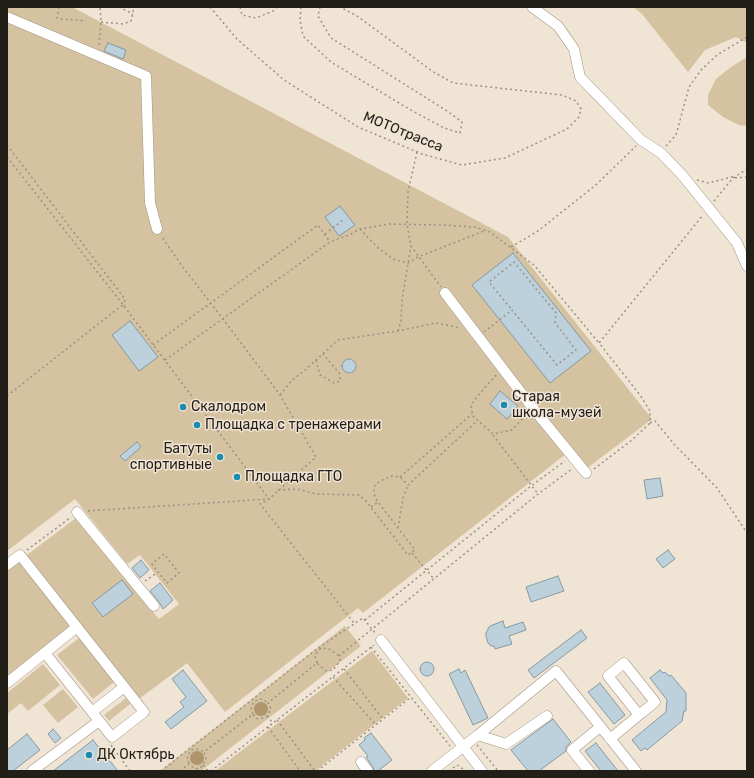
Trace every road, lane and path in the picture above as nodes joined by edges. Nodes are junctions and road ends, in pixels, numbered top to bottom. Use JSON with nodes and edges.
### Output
{"nodes":[{"id":1,"x":59,"y":7,"type":"edge"},
{"id":2,"x":100,"y":7,"type":"edge"},
{"id":3,"x":119,"y":7,"type":"edge"},
{"id":4,"x":134,"y":7,"type":"edge"},
{"id":5,"x":210,"y":7,"type":"edge"},
{"id":6,"x":240,"y":7,"type":"edge"},
{"id":7,"x":277,"y":7,"type":"edge"},
{"id":8,"x":301,"y":7,"type":"edge"},
{"id":9,"x":320,"y":7,"type":"edge"},
{"id":10,"x":340,"y":7,"type":"edge"},
{"id":11,"x":532,"y":7,"type":"edge"},
{"id":12,"x":132,"y":14,"type":"junction"},
{"id":13,"x":7,"y":17,"type":"edge"},
{"id":14,"x":86,"y":21,"type":"dead end"},
{"id":15,"x":101,"y":22,"type":"junction"},
{"id":16,"x":747,"y":37,"type":"edge"},
{"id":17,"x":99,"y":45,"type":"dead end"},
{"id":18,"x":7,"y":145,"type":"edge"},
{"id":19,"x":642,"y":148,"type":"dead end"},
{"id":20,"x":417,"y":152,"type":"junction"},
{"id":21,"x":661,"y":153,"type":"junction"},
{"id":22,"x":7,"y":157,"type":"edge"},
{"id":23,"x":747,"y":169,"type":"edge"},
{"id":24,"x":738,"y":175,"type":"junction"},
{"id":25,"x":683,"y":176,"type":"junction"},
{"id":26,"x":747,"y":177,"type":"edge"},
{"id":27,"x":733,"y":178,"type":"junction"},
{"id":28,"x":708,"y":208,"type":"junction"},
{"id":29,"x":343,"y":220,"type":"dead end"},
{"id":30,"x":407,"y":224,"type":"junction"},
{"id":31,"x":156,"y":229,"type":"joint"},
{"id":32,"x":360,"y":229,"type":"junction"},
{"id":33,"x":485,"y":230,"type":"junction"},
{"id":34,"x":325,"y":234,"type":"junction"},
{"id":35,"x":330,"y":242,"type":"junction"},
{"id":36,"x":411,"y":246,"type":"junction"},
{"id":37,"x":511,"y":247,"type":"junction"},
{"id":38,"x":418,"y":257,"type":"junction"},
{"id":39,"x":408,"y":263,"type":"junction"},
{"id":40,"x":747,"y":266,"type":"edge"},
{"id":41,"x":445,"y":293,"type":"joint"},
{"id":42,"x":211,"y":303,"type":"junction"},
{"id":43,"x":124,"y":306,"type":"junction"},
{"id":44,"x":512,"y":310,"type":"junction"},
{"id":45,"x":223,"y":318,"type":"junction"},
{"id":46,"x":398,"y":331,"type":"junction"},
{"id":47,"x":475,"y":333,"type":"junction"},
{"id":48,"x":599,"y":343,"type":"junction"},
{"id":49,"x":153,"y":344,"type":"junction"},
{"id":50,"x":323,"y":354,"type":"junction"},
{"id":51,"x":165,"y":360,"type":"junction"},
{"id":52,"x":316,"y":360,"type":"junction"},
{"id":53,"x":503,"y":368,"type":"junction"},
{"id":54,"x":280,"y":395,"type":"junction"},
{"id":55,"x":7,"y":396,"type":"edge"},
{"id":56,"x":532,"y":407,"type":"junction"},
{"id":57,"x":473,"y":413,"type":"junction"},
{"id":58,"x":478,"y":420,"type":"junction"},
{"id":59,"x":650,"y":423,"type":"junction"},
{"id":60,"x":493,"y":434,"type":"junction"},
{"id":61,"x":575,"y":460,"type":"junction"},
{"id":62,"x":586,"y":473,"type":"joint"},
{"id":63,"x":400,"y":477,"type":"junction"},
{"id":64,"x":408,"y":485,"type":"junction"},
{"id":65,"x":531,"y":486,"type":"junction"},
{"id":66,"x":278,"y":490,"type":"junction"},
{"id":67,"x":538,"y":494,"type":"junction"},
{"id":68,"x":269,"y":499,"type":"junction"},
{"id":69,"x":378,"y":502,"type":"junction"},
{"id":70,"x":371,"y":507,"type":"junction"},
{"id":71,"x":77,"y":512,"type":"junction"},
{"id":72,"x":398,"y":529,"type":"junction"},
{"id":73,"x":747,"y":533,"type":"edge"},
{"id":74,"x":412,"y":553,"type":"junction"},
{"id":75,"x":20,"y":555,"type":"junction"},
{"id":76,"x":7,"y":565,"type":"edge"},
{"id":77,"x":427,"y":570,"type":"junction"},
{"id":78,"x":158,"y":572,"type":"junction"},
{"id":79,"x":434,"y":579,"type":"junction"},
{"id":80,"x":138,"y":586,"type":"junction"},
{"id":81,"x":154,"y":606,"type":"dead end"},
{"id":82,"x":364,"y":620,"type":"junction"},
{"id":83,"x":354,"y":623,"type":"junction"},
{"id":84,"x":77,"y":627,"type":"junction"},
{"id":85,"x":372,"y":629,"type":"junction"},
{"id":86,"x":381,"y":640,"type":"junction"},
{"id":87,"x":371,"y":647,"type":"junction"},
{"id":88,"x":319,"y":649,"type":"junction"},
{"id":89,"x":45,"y":653,"type":"junction"},
{"id":90,"x":339,"y":656,"type":"junction"},
{"id":91,"x":317,"y":663,"type":"junction"},
{"id":92,"x":336,"y":667,"type":"junction"},
{"id":93,"x":344,"y":668,"type":"junction"},
{"id":94,"x":340,"y":672,"type":"junction"},
{"id":95,"x":333,"y":677,"type":"junction"},
{"id":96,"x":7,"y":683,"type":"edge"},
{"id":97,"x":124,"y":687,"type":"junction"},
{"id":98,"x":411,"y":697,"type":"junction"},
{"id":99,"x":253,"y":698,"type":"junction"},
{"id":100,"x":255,"y":701,"type":"junction"},
{"id":101,"x":268,"y":703,"type":"junction"},
{"id":102,"x":92,"y":712,"type":"junction"},
{"id":103,"x":253,"y":714,"type":"junction"},
{"id":104,"x":639,"y":715,"type":"junction"},
{"id":105,"x":267,"y":716,"type":"junction"},
{"id":106,"x":546,"y":716,"type":"dead end"},
{"id":107,"x":384,"y":719,"type":"junction"},
{"id":108,"x":277,"y":720,"type":"junction"},
{"id":109,"x":99,"y":721,"type":"junction"},
{"id":110,"x":273,"y":723,"type":"junction"},
{"id":111,"x":376,"y":725,"type":"junction"},
{"id":112,"x":268,"y":727,"type":"junction"},
{"id":113,"x":600,"y":727,"type":"junction"},
{"id":114,"x":475,"y":737,"type":"junction"},
{"id":115,"x":610,"y":739,"type":"junction"},
{"id":116,"x":108,"y":741,"type":"dead end"},
{"id":117,"x":190,"y":749,"type":"junction"},
{"id":118,"x":459,"y":750,"type":"junction"},
{"id":119,"x":204,"y":752,"type":"junction"},
{"id":120,"x":361,"y":762,"type":"dead end"},
{"id":121,"x":189,"y":764,"type":"junction"},
{"id":122,"x":203,"y":765,"type":"junction"},
{"id":123,"x":216,"y":768,"type":"junction"},
{"id":124,"x":32,"y":771,"type":"edge"},
{"id":125,"x":130,"y":771,"type":"edge"},
{"id":126,"x":161,"y":771,"type":"edge"},
{"id":127,"x":180,"y":771,"type":"edge"},
{"id":128,"x":210,"y":771,"type":"edge"},
{"id":129,"x":218,"y":771,"type":"edge"},
{"id":130,"x":300,"y":771,"type":"edge"},
{"id":131,"x":316,"y":771,"type":"edge"},
{"id":132,"x":368,"y":771,"type":"edge"},
{"id":133,"x":432,"y":771,"type":"edge"},
{"id":134,"x":449,"y":771,"type":"edge"},
{"id":135,"x":466,"y":771,"type":"edge"},
{"id":136,"x":482,"y":771,"type":"edge"},
{"id":137,"x":498,"y":771,"type":"edge"},
{"id":138,"x":589,"y":771,"type":"edge"},
{"id":139,"x":636,"y":771,"type":"edge"}],
"edges":[{"from":1,"to":14,"type":"path"},
{"from":2,"to":15,"type":"path"},
{"from":3,"to":12,"type":"path"},
{"from":4,"to":12,"type":"path"},
{"from":5,"to":20,"type":"path","name":"МОТОтрасса"},
{"from":6,"to":7,"type":"path"},
{"from":8,"to":9,"type":"path","name":"МОТОтрасса"},
{"from":10,"to":20,"type":"path","name":"МОТОтрасса"},
{"from":11,"to":21,"type":"street"},
{"from":12,"to":15,"type":"path"},
{"from":13,"to":31,"type":"street"},
{"from":15,"to":17,"type":"path"},
{"from":16,"to":21,"type":"path"},
{"from":18,"to":43,"type":"path"},
{"from":19,"to":37,"type":"path"},
{"from":20,"to":30,"type":"path"},
{"from":21,"to":25,"type":"street"},
{"from":22,"to":43,"type":"path"},
{"from":23,"to":24,"type":"path"},
{"from":24,"to":25,"type":"path"},
{"from":24,"to":27,"type":"path"},
{"from":25,"to":28,"type":"street"},
{"from":26,"to":27,"type":"path"},
{"from":27,"to":28,"type":"path"},
{"from":28,"to":40,"type":"street"},
{"from":28,"to":48,"type":"path"},
{"from":29,"to":34,"type":"path"},
{"from":30,"to":32,"type":"path"},
{"from":30,"to":33,"type":"path"},
{"from":30,"to":36,"type":"path"},
{"from":31,"to":42,"type":"path"},
{"from":32,"to":35,"type":"path"},
{"from":32,"to":39,"type":"path"},
{"from":33,"to":37,"type":"path"},
{"from":33,"to":38,"type":"path"},
{"from":34,"to":35,"type":"path"},
{"from":34,"to":42,"type":"path"},
{"from":35,"to":45,"type":"path"},
{"from":36,"to":38,"type":"path"},
{"from":36,"to":39,"type":"path"},
{"from":37,"to":48,"type":"path"},
{"from":38,"to":39,"type":"path"},
{"from":38,"to":41,"type":"path"},
{"from":39,"to":46,"type":"path"},
{"from":41,"to":47,"type":"street"},
{"from":42,"to":45,"type":"path"},
{"from":42,"to":49,"type":"path"},
{"from":43,"to":49,"type":"path"},
{"from":43,"to":55,"type":"path"},
{"from":44,"to":44,"type":"path"},
{"from":44,"to":47,"type":"path"},
{"from":45,"to":51,"type":"path"},
{"from":45,"to":54,"type":"path"},
{"from":46,"to":47,"type":"path"},
{"from":46,"to":50,"type":"path"},
{"from":47,"to":53,"type":"street"},
{"from":48,"to":59,"type":"path"},
{"from":49,"to":51,"type":"path"},
{"from":50,"to":52,"type":"path"},
{"from":50,"to":52,"type":"path"},
{"from":51,"to":68,"type":"path"},
{"from":52,"to":54,"type":"path"},
{"from":53,"to":56,"type":"street"},
{"from":53,"to":57,"type":"path"},
{"from":54,"to":66,"type":"path"},
{"from":56,"to":60,"type":"path"},
{"from":56,"to":61,"type":"street"},
{"from":57,"to":58,"type":"path"},
{"from":57,"to":63,"type":"path"},
{"from":58,"to":60,"type":"path"},
{"from":58,"to":64,"type":"path"},
{"from":59,"to":62,"type":"path"},
{"from":59,"to":73,"type":"path"},
{"from":60,"to":65,"type":"path"},
{"from":61,"to":62,"type":"street"},
{"from":61,"to":65,"type":"path"},
{"from":61,"to":67,"type":"path"},
{"from":63,"to":64,"type":"path"},
{"from":63,"to":69,"type":"path"},
{"from":64,"to":72,"type":"path"},
{"from":65,"to":67,"type":"path"},
{"from":65,"to":77,"type":"path"},
{"from":66,"to":68,"type":"path"},
{"from":66,"to":70,"type":"path"},
{"from":67,"to":79,"type":"path"},
{"from":68,"to":71,"type":"path"},
{"from":68,"to":83,"type":"path"},
{"from":69,"to":70,"type":"path"},
{"from":69,"to":72,"type":"path"},
{"from":70,"to":74,"type":"path"},
{"from":71,"to":75,"type":"path"},
{"from":71,"to":80,"type":"street"},
{"from":72,"to":74,"type":"path"},
{"from":74,"to":77,"type":"path"},
{"from":75,"to":76,"type":"street"},
{"from":75,"to":84,"type":"street"},
{"from":77,"to":79,"type":"path"},
{"from":77,"to":82,"type":"path"},
{"from":78,"to":78,"type":"path"},
{"from":78,"to":80,"type":"path"},
{"from":79,"to":85,"type":"path"},
{"from":80,"to":81,"type":"street"},
{"from":82,"to":83,"type":"path"},
{"from":82,"to":85,"type":"path"},
{"from":83,"to":88,"type":"path"},
{"from":84,"to":89,"type":"street"},
{"from":84,"to":97,"type":"street"},
{"from":85,"to":86,"type":"path"},
{"from":85,"to":90,"type":"path"},
{"from":86,"to":87,"type":"path"},
{"from":86,"to":118,"type":"street"},
{"from":87,"to":93,"type":"path"},
{"from":87,"to":98,"type":"path"},
{"from":88,"to":90,"type":"path"},
{"from":88,"to":91,"type":"path"},
{"from":88,"to":99,"type":"path"},
{"from":89,"to":96,"type":"street"},
{"from":89,"to":102,"type":"street"},
{"from":90,"to":92,"type":"path"},
{"from":91,"to":92,"type":"path"},
{"from":91,"to":101,"type":"path"},
{"from":92,"to":94,"type":"path"},
{"from":93,"to":94,"type":"path"},
{"from":93,"to":107,"type":"path"},
{"from":94,"to":95,"type":"path"},
{"from":95,"to":108,"type":"path"},
{"from":95,"to":111,"type":"path"},
{"from":97,"to":102,"type":"street"},
{"from":97,"to":109,"type":"street"},
{"from":98,"to":107,"type":"path"},
{"from":98,"to":118,"type":"path"},
{"from":99,"to":100,"type":"path"},
{"from":99,"to":117,"type":"path"},
{"from":100,"to":101,"type":"path"},
{"from":100,"to":103,"type":"path"},
{"from":101,"to":105,"type":"path"},
{"from":102,"to":109,"type":"street"},
{"from":103,"to":105,"type":"path"},
{"from":103,"to":119,"type":"path"},
{"from":104,"to":104,"type":"street"},
{"from":104,"to":115,"type":"street"},
{"from":105,"to":110,"type":"path"},
{"from":106,"to":114,"type":"street"},
{"from":107,"to":111,"type":"path"},
{"from":108,"to":110,"type":"path"},
{"from":108,"to":131,"type":"path"},
{"from":109,"to":124,"type":"street"},
{"from":110,"to":112,"type":"path"},
{"from":111,"to":131,"type":"path"},
{"from":112,"to":123,"type":"path"},
{"from":112,"to":130,"type":"path"},
{"from":113,"to":114,"type":"street"},
{"from":113,"to":115,"type":"street"},
{"from":113,"to":138,"type":"street"},
{"from":114,"to":118,"type":"street"},
{"from":114,"to":137,"type":"path"},
{"from":115,"to":139,"type":"street"},
{"from":116,"to":125,"type":"path"},
{"from":117,"to":119,"type":"path"},
{"from":117,"to":121,"type":"path"},
{"from":117,"to":126,"type":"path"},
{"from":118,"to":133,"type":"street"},
{"from":118,"to":136,"type":"street"},
{"from":119,"to":122,"type":"path"},
{"from":120,"to":132,"type":"street"},
{"from":121,"to":122,"type":"path"},
{"from":121,"to":127,"type":"path"},
{"from":122,"to":128,"type":"path"},
{"from":123,"to":128,"type":"path"},
{"from":123,"to":129,"type":"path"},
{"from":134,"to":135,"type":"path"}]}
